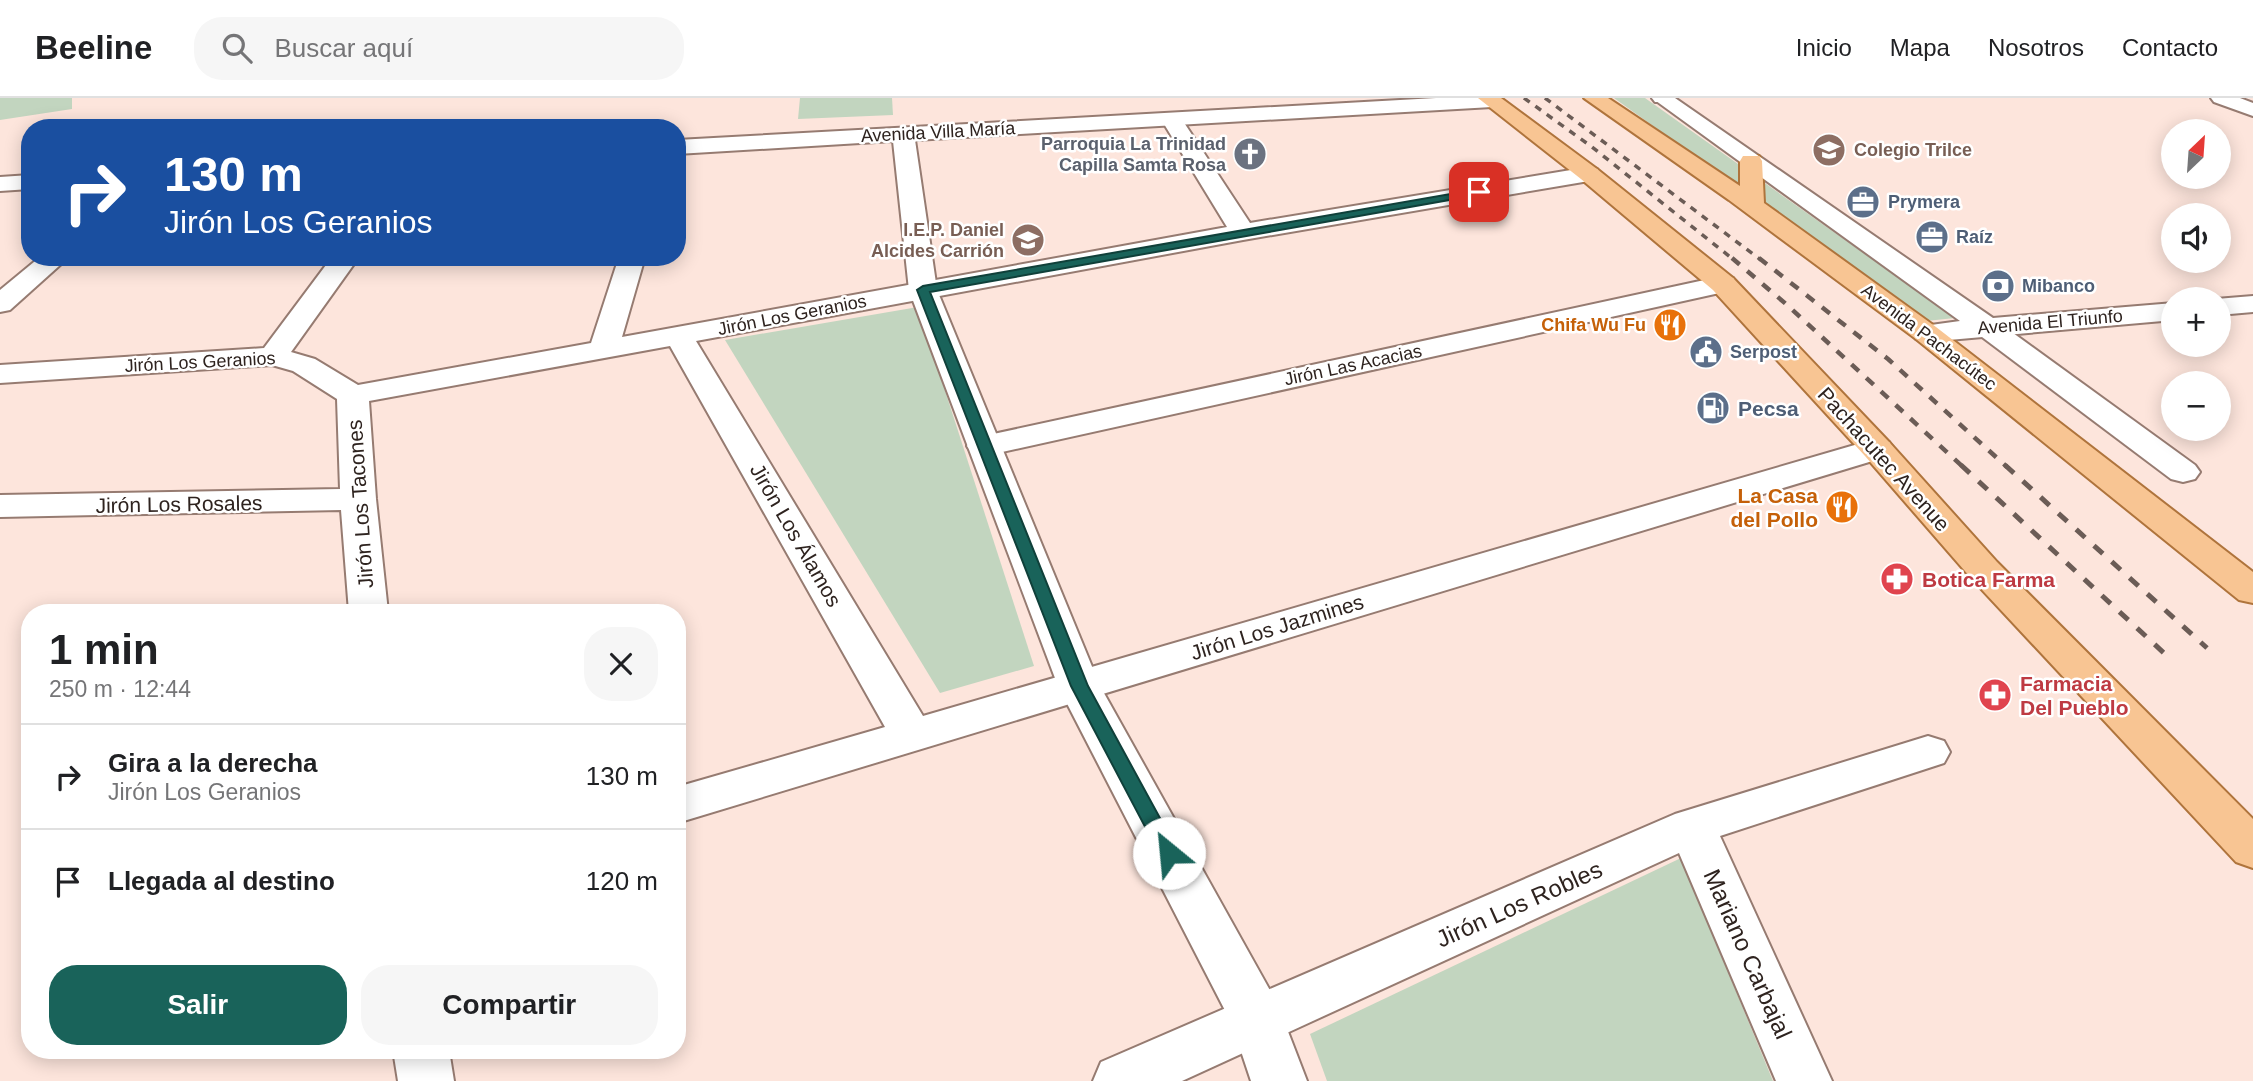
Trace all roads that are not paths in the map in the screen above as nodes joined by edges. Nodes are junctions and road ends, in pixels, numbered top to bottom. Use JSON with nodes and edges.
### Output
{"nodes":[{"id":1,"x":1594,"y":98,"type":"edge"},
{"id":2,"x":1663,"y":98,"type":"edge"},
{"id":3,"x":2221,"y":98,"type":"edge"},
{"id":4,"x":1490,"y":100,"type":"edge"},
{"id":5,"x":2253,"y":110,"type":"edge"},
{"id":6,"x":1172,"y":119,"type":"junction"},
{"id":7,"x":903,"y":134,"type":"junction"},
{"id":8,"x":686,"y":146,"type":"edge"},
{"id":9,"x":1751,"y":161,"type":"junction"},
{"id":10,"x":1589,"y":174,"type":"junction"},
{"id":11,"x":21,"y":183,"type":"edge"},
{"id":12,"x":0,"y":184,"type":"edge"},
{"id":13,"x":1752,"y":206,"type":"junction"},
{"id":14,"x":1242,"y":232,"type":"junction"},
{"id":15,"x":45,"y":266,"type":"edge"},
{"id":16,"x":339,"y":266,"type":"edge"},
{"id":17,"x":629,"y":266,"type":"edge"},
{"id":18,"x":1723,"y":284,"type":"junction"},
{"id":19,"x":923,"y":290,"type":"junction"},
{"id":20,"x":0,"y":304,"type":"edge"},
{"id":21,"x":2253,"y":304,"type":"edge"},
{"id":22,"x":2231,"y":306,"type":"edge"},
{"id":23,"x":2161,"y":312,"type":"edge"},
{"id":24,"x":1988,"y":328,"type":"junction"},
{"id":25,"x":1927,"y":333,"type":"junction"},
{"id":26,"x":679,"y":336,"type":"junction"},
{"id":27,"x":603,"y":350,"type":"junction"},
{"id":28,"x":273,"y":356,"type":"junction"},
{"id":29,"x":0,"y":374,"type":"edge"},
{"id":30,"x":353,"y":395,"type":"junction"},
{"id":31,"x":984,"y":446,"type":"junction"},
{"id":32,"x":1877,"y":449,"type":"junction"},
{"id":33,"x":2183,"y":472,"type":"dead end"},
{"id":34,"x":358,"y":499,"type":"junction"},
{"id":35,"x":0,"y":506,"type":"edge"},
{"id":36,"x":2253,"y":591,"type":"edge"},
{"id":37,"x":368,"y":604,"type":"edge"},
{"id":38,"x":1079,"y":686,"type":"junction"},
{"id":39,"x":912,"y":735,"type":"junction"},
{"id":40,"x":1928,"y":752,"type":"dead end"},
{"id":41,"x":686,"y":802,"type":"edge"},
{"id":42,"x":1692,"y":827,"type":"junction"},
{"id":43,"x":2253,"y":849,"type":"edge"},
{"id":44,"x":1258,"y":1020,"type":"junction"},
{"id":45,"x":422,"y":1059,"type":"edge"},
{"id":46,"x":426,"y":1081,"type":"edge"},
{"id":47,"x":1121,"y":1081,"type":"edge"},
{"id":48,"x":1279,"y":1081,"type":"edge"},
{"id":49,"x":1804,"y":1081,"type":"edge"}],
"edges":[{"from":1,"to":13,"type":"main road","name":"Avenida Pachacútec"},
{"from":2,"to":9,"type":"street","name":"Avenida Pachacútec"},
{"from":3,"to":5,"type":"street"},
{"from":4,"to":6,"type":"street","name":"Avenida Villa María"},
{"from":4,"to":10,"type":"main road","name":"Pachacutec Avenue"},
{"from":6,"to":7,"type":"street","name":"Avenida Villa María"},
{"from":6,"to":14,"type":"street"},
{"from":7,"to":8,"type":"street","name":"Avenida Villa María"},
{"from":7,"to":19,"type":"street"},
{"from":9,"to":13,"type":"main road"},
{"from":9,"to":24,"type":"street","name":"Avenida Pachacútec"},
{"from":10,"to":14,"type":"street","name":"Jirón Los Geranios"},
{"from":10,"to":18,"type":"main road","name":"Pachacutec Avenue"},
{"from":11,"to":12,"type":"street"},
{"from":13,"to":25,"type":"main road","name":"Avenida Pachacútec"},
{"from":14,"to":19,"type":"street","name":"Jirón Los Geranios"},
{"from":15,"to":20,"type":"street"},
{"from":16,"to":28,"type":"street"},
{"from":17,"to":27,"type":"street"},
{"from":18,"to":31,"type":"street","name":"Jirón Las Acacias"},
{"from":18,"to":32,"type":"main road","name":"Pachacutec Avenue"},
{"from":19,"to":26,"type":"street","name":"Jirón Los Geranios"},
{"from":19,"to":31,"type":"street"},
{"from":21,"to":22,"type":"street"},
{"from":23,"to":24,"type":"street","name":"Avenida El Triunfo"},
{"from":24,"to":25,"type":"street","name":"Avenida El Triunfo"},
{"from":24,"to":33,"type":"street","name":"Avenida Pachacútec"},
{"from":25,"to":36,"type":"main road","name":"Avenida Pachacútec"},
{"from":26,"to":27,"type":"street","name":"Jirón Los Geranios"},
{"from":26,"to":39,"type":"street","name":"Jirón Los Álamos"},
{"from":27,"to":30,"type":"street","name":"Jirón Los Geranios"},
{"from":28,"to":29,"type":"street","name":"Jirón Los Geranios"},
{"from":28,"to":30,"type":"street","name":"Jirón Los Geranios"},
{"from":30,"to":34,"type":"street","name":"Jirón Los Tacones"},
{"from":31,"to":38,"type":"street"},
{"from":32,"to":38,"type":"street","name":"Jirón Los Jazmines"},
{"from":32,"to":43,"type":"main road","name":"Pachacutec Avenue"},
{"from":34,"to":35,"type":"street","name":"Jirón Los Rosales"},
{"from":34,"to":37,"type":"street","name":"Jirón Los Tacones"},
{"from":38,"to":39,"type":"street","name":"Jirón Los Jazmines"},
{"from":38,"to":44,"type":"street"},
{"from":39,"to":41,"type":"street","name":"Jirón Los Jazmines"},
{"from":40,"to":42,"type":"street","name":"Jirón Los Robles"},
{"from":42,"to":44,"type":"street","name":"Jirón Los Robles"},
{"from":42,"to":49,"type":"street","name":"Mariano Carbajal"},
{"from":44,"to":47,"type":"street","name":"Jirón Los Robles"},
{"from":44,"to":48,"type":"street"},
{"from":45,"to":46,"type":"street"}]}
